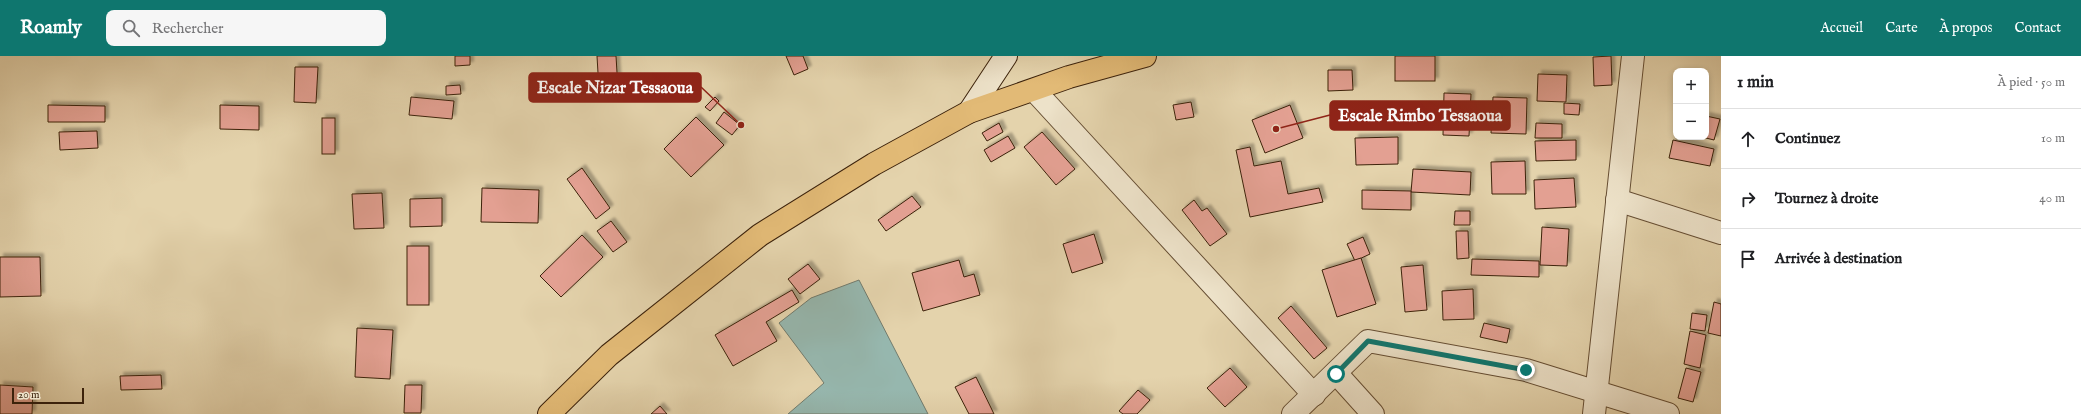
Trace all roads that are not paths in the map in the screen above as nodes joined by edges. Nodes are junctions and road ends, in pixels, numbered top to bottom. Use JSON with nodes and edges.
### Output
{"nodes":[{"id":1,"x":1006,"y":56,"type":"edge"},
{"id":2,"x":1145,"y":56,"type":"edge"},
{"id":3,"x":1633,"y":56,"type":"edge"},
{"id":4,"x":1034,"y":90,"type":"junction"},
{"id":5,"x":969,"y":112,"type":"junction"},
{"id":6,"x":1617,"y":200,"type":"junction"},
{"id":7,"x":1721,"y":233,"type":"edge"},
{"id":8,"x":1336,"y":374,"type":"junction"},
{"id":9,"x":1596,"y":392,"type":"junction"},
{"id":10,"x":1314,"y":395,"type":"junction"},
{"id":11,"x":549,"y":414,"type":"edge"},
{"id":12,"x":1293,"y":414,"type":"edge"},
{"id":13,"x":1374,"y":414,"type":"edge"},
{"id":14,"x":1594,"y":414,"type":"edge"},
{"id":15,"x":1668,"y":414,"type":"edge"}],
"edges":[{"from":1,"to":5,"type":"street"},
{"from":2,"to":4,"type":"highway"},
{"from":3,"to":6,"type":"street"},
{"from":4,"to":5,"type":"highway"},
{"from":4,"to":10,"type":"street"},
{"from":5,"to":11,"type":"highway"},
{"from":6,"to":7,"type":"street"},
{"from":6,"to":9,"type":"street"},
{"from":8,"to":9,"type":"street"},
{"from":8,"to":10,"type":"street"},
{"from":8,"to":13,"type":"street"},
{"from":9,"to":14,"type":"street"},
{"from":9,"to":15,"type":"street"},
{"from":10,"to":12,"type":"street"}]}
